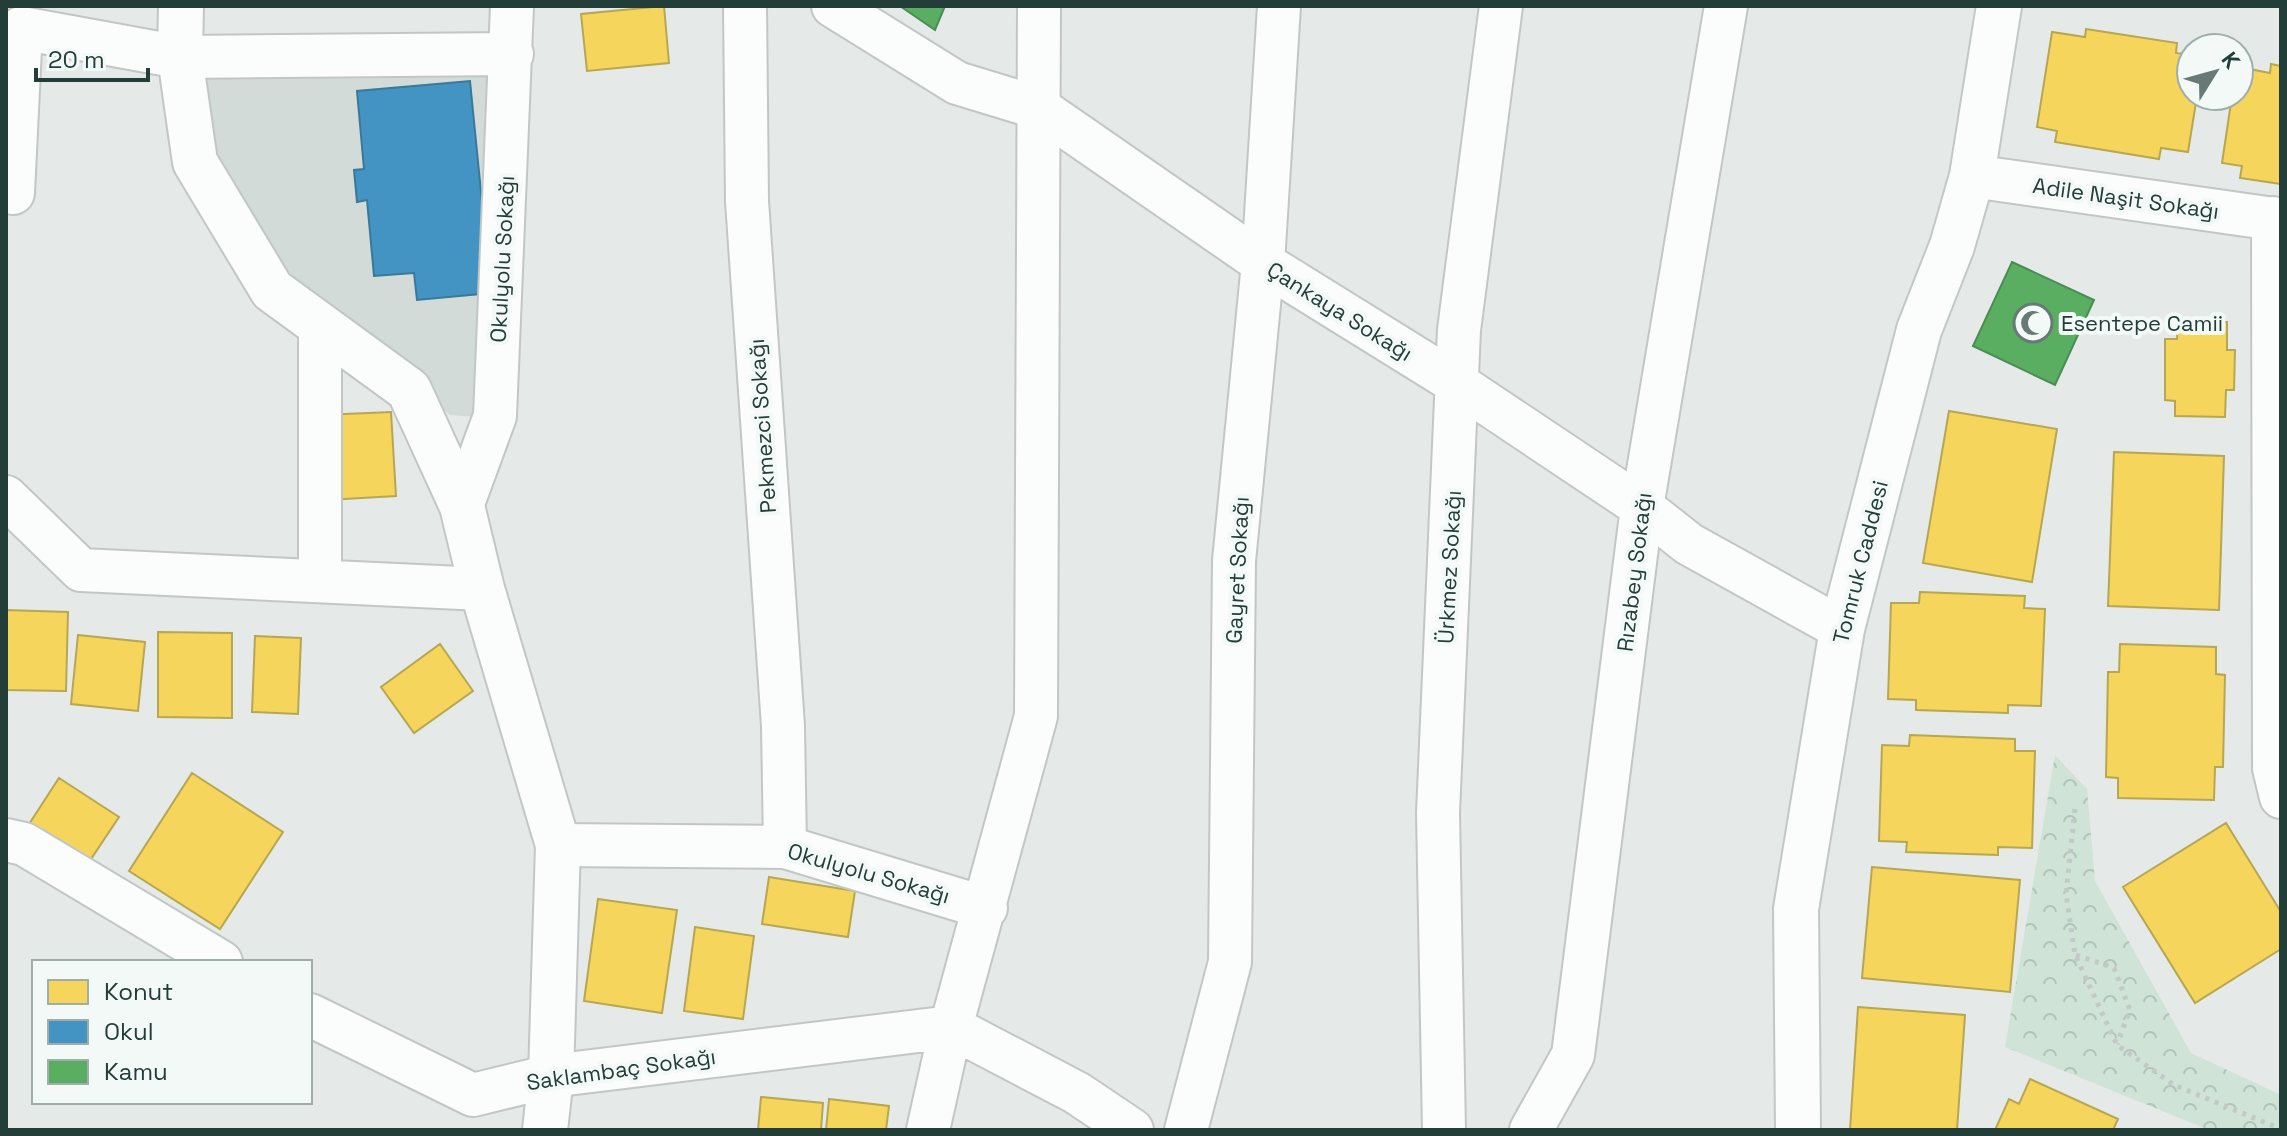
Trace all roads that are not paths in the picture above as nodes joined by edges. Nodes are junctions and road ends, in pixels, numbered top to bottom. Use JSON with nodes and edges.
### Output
{"nodes":[{"id":1,"x":181,"y":6,"type":"edge"},
{"id":2,"x":512,"y":6,"type":"edge"},
{"id":3,"x":745,"y":6,"type":"edge"},
{"id":4,"x":833,"y":6,"type":"edge"},
{"id":5,"x":1039,"y":6,"type":"edge"},
{"id":6,"x":1279,"y":6,"type":"edge"},
{"id":7,"x":1501,"y":6,"type":"edge"},
{"id":8,"x":1726,"y":6,"type":"edge"},
{"id":9,"x":1999,"y":6,"type":"edge"},
{"id":10,"x":512,"y":54,"type":"junction"},
{"id":11,"x":180,"y":57,"type":"junction"},
{"id":12,"x":1039,"y":108,"type":"junction"},
{"id":13,"x":1972,"y":176,"type":"junction"},
{"id":14,"x":13,"y":193,"type":"dead end"},
{"id":15,"x":2277,"y":219,"type":"edge"},
{"id":16,"x":1263,"y":263,"type":"junction"},
{"id":17,"x":320,"y":327,"type":"junction"},
{"id":18,"x":1458,"y":384,"type":"junction"},
{"id":19,"x":6,"y":497,"type":"edge"},
{"id":20,"x":462,"y":506,"type":"junction"},
{"id":21,"x":1642,"y":507,"type":"junction"},
{"id":22,"x":320,"y":581,"type":"junction"},
{"id":23,"x":482,"y":589,"type":"junction"},
{"id":24,"x":1842,"y":629,"type":"junction"},
{"id":25,"x":2281,"y":797,"type":"edge"},
{"id":26,"x":6,"y":840,"type":"edge"},
{"id":27,"x":558,"y":845,"type":"junction"},
{"id":28,"x":785,"y":847,"type":"junction"},
{"id":29,"x":986,"y":908,"type":"junction"},
{"id":30,"x":218,"y":960,"type":"edge"},
{"id":31,"x":312,"y":1016,"type":"edge"},
{"id":32,"x":951,"y":1027,"type":"junction"},
{"id":33,"x":551,"y":1076,"type":"junction"},
{"id":34,"x":545,"y":1130,"type":"edge"},
{"id":35,"x":928,"y":1130,"type":"edge"},
{"id":36,"x":1132,"y":1130,"type":"edge"},
{"id":37,"x":1186,"y":1130,"type":"edge"},
{"id":38,"x":1444,"y":1130,"type":"edge"},
{"id":39,"x":1531,"y":1130,"type":"edge"},
{"id":40,"x":1798,"y":1130,"type":"edge"}],
"edges":[{"from":1,"to":11,"type":"street"},
{"from":2,"to":10,"type":"street","name":"Okulyolu Sokağı"},
{"from":3,"to":28,"type":"street","name":"Pekmezci Sokağı"},
{"from":4,"to":12,"type":"street","name":"Çankaya Sokağı"},
{"from":5,"to":12,"type":"street"},
{"from":6,"to":16,"type":"street","name":"Gayret Sokağı"},
{"from":7,"to":18,"type":"street","name":"Ürkmez Sokağı"},
{"from":8,"to":21,"type":"street","name":"Rızabey Sokağı"},
{"from":9,"to":13,"type":"street","name":"Tomruk Caddesi"},
{"from":10,"to":11,"type":"street"},
{"from":10,"to":20,"type":"street","name":"Okulyolu Sokağı"},
{"from":11,"to":14,"type":"street"},
{"from":11,"to":17,"type":"street"},
{"from":12,"to":16,"type":"street","name":"Çankaya Sokağı"},
{"from":12,"to":29,"type":"street"},
{"from":13,"to":15,"type":"street","name":"Adile Naşit Sokağı"},
{"from":13,"to":24,"type":"street","name":"Tomruk Caddesi"},
{"from":15,"to":25,"type":"street"},
{"from":16,"to":18,"type":"street","name":"Çankaya Sokağı"},
{"from":16,"to":37,"type":"street","name":"Gayret Sokağı"},
{"from":17,"to":20,"type":"street"},
{"from":17,"to":22,"type":"street"},
{"from":18,"to":21,"type":"street","name":"Çankaya Sokağı"},
{"from":18,"to":38,"type":"street","name":"Ürkmez Sokağı"},
{"from":19,"to":22,"type":"street"},
{"from":20,"to":23,"type":"street"},
{"from":21,"to":24,"type":"street","name":"Çankaya Sokağı"},
{"from":21,"to":39,"type":"street","name":"Rızabey Sokağı"},
{"from":22,"to":23,"type":"street"},
{"from":23,"to":27,"type":"street"},
{"from":24,"to":40,"type":"street","name":"Tomruk Caddesi"},
{"from":26,"to":30,"type":"street"},
{"from":27,"to":28,"type":"street","name":"Okulyolu Sokağı"},
{"from":27,"to":33,"type":"street"},
{"from":28,"to":29,"type":"street","name":"Okulyolu Sokağı"},
{"from":29,"to":32,"type":"street"},
{"from":31,"to":33,"type":"street","name":"Saklambaç Sokağı"},
{"from":32,"to":33,"type":"street","name":"Saklambaç Sokağı"},
{"from":32,"to":35,"type":"street"},
{"from":32,"to":36,"type":"street"},
{"from":33,"to":34,"type":"street"}]}
